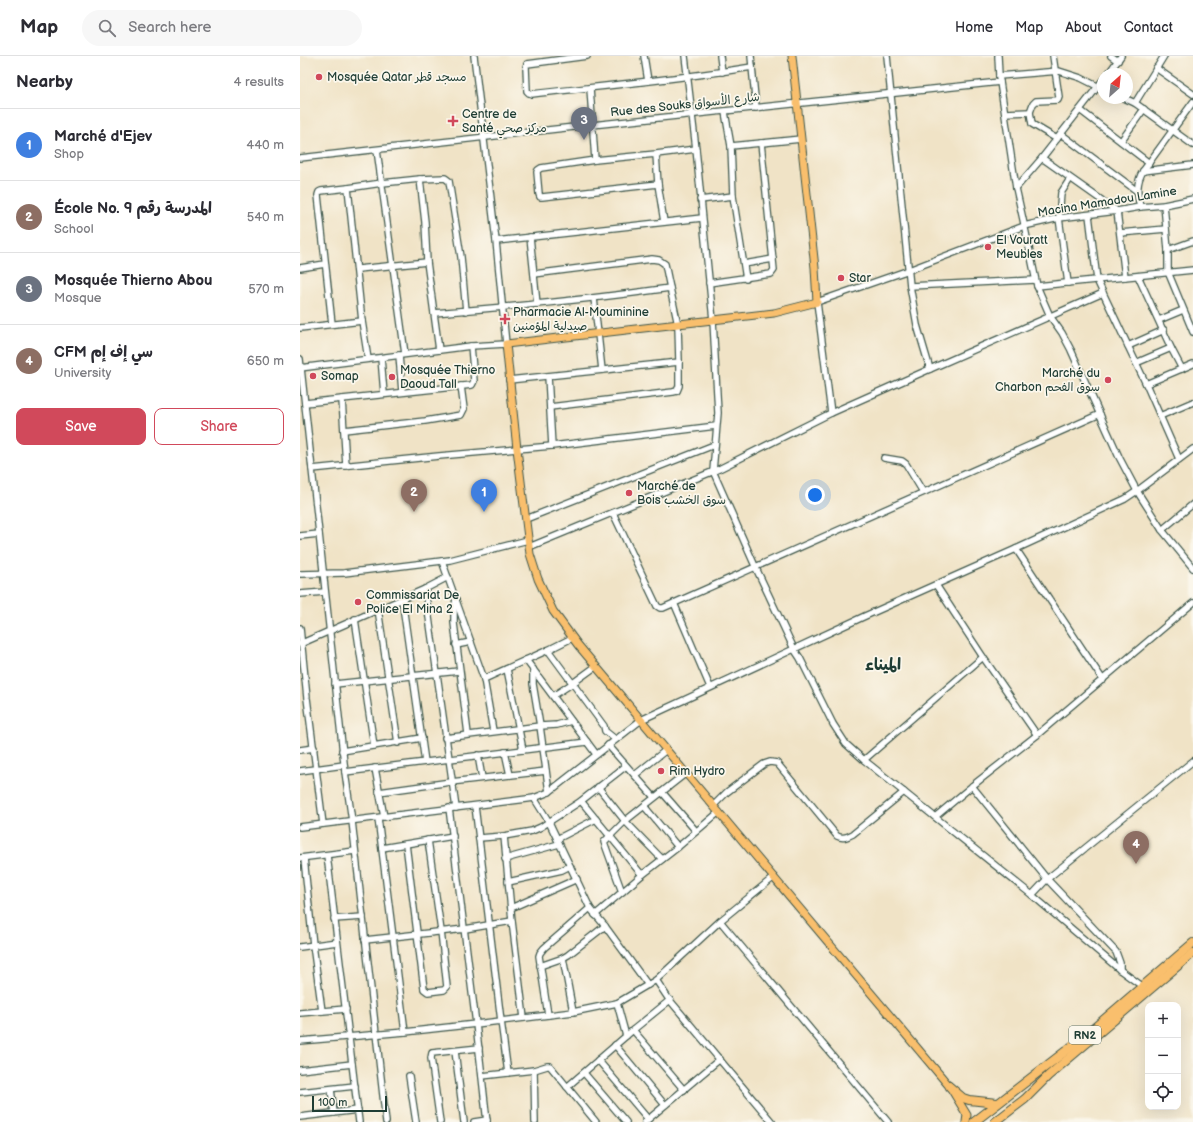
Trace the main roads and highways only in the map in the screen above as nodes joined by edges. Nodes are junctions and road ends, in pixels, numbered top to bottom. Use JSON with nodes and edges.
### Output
{"nodes":[{"id":1,"x":792,"y":56,"type":"edge"},
{"id":2,"x":1193,"y":943,"type":"edge"},
{"id":3,"x":1193,"y":953,"type":"edge"},
{"id":4,"x":950,"y":1087,"type":"junction"},
{"id":5,"x":997,"y":1103,"type":"junction"},
{"id":6,"x":966,"y":1122,"type":"edge"},
{"id":7,"x":974,"y":1122,"type":"edge"},
{"id":8,"x":995,"y":1122,"type":"edge"}],
"edges":[{"from":1,"to":4,"type":"main road"},
{"from":2,"to":5,"type":"highway","number":"RN2"},
{"from":3,"to":8,"type":"highway","number":"RN2"},
{"from":4,"to":5,"type":"highway"},
{"from":4,"to":6,"type":"main road"},
{"from":5,"to":7,"type":"highway","number":"RN2"}]}
